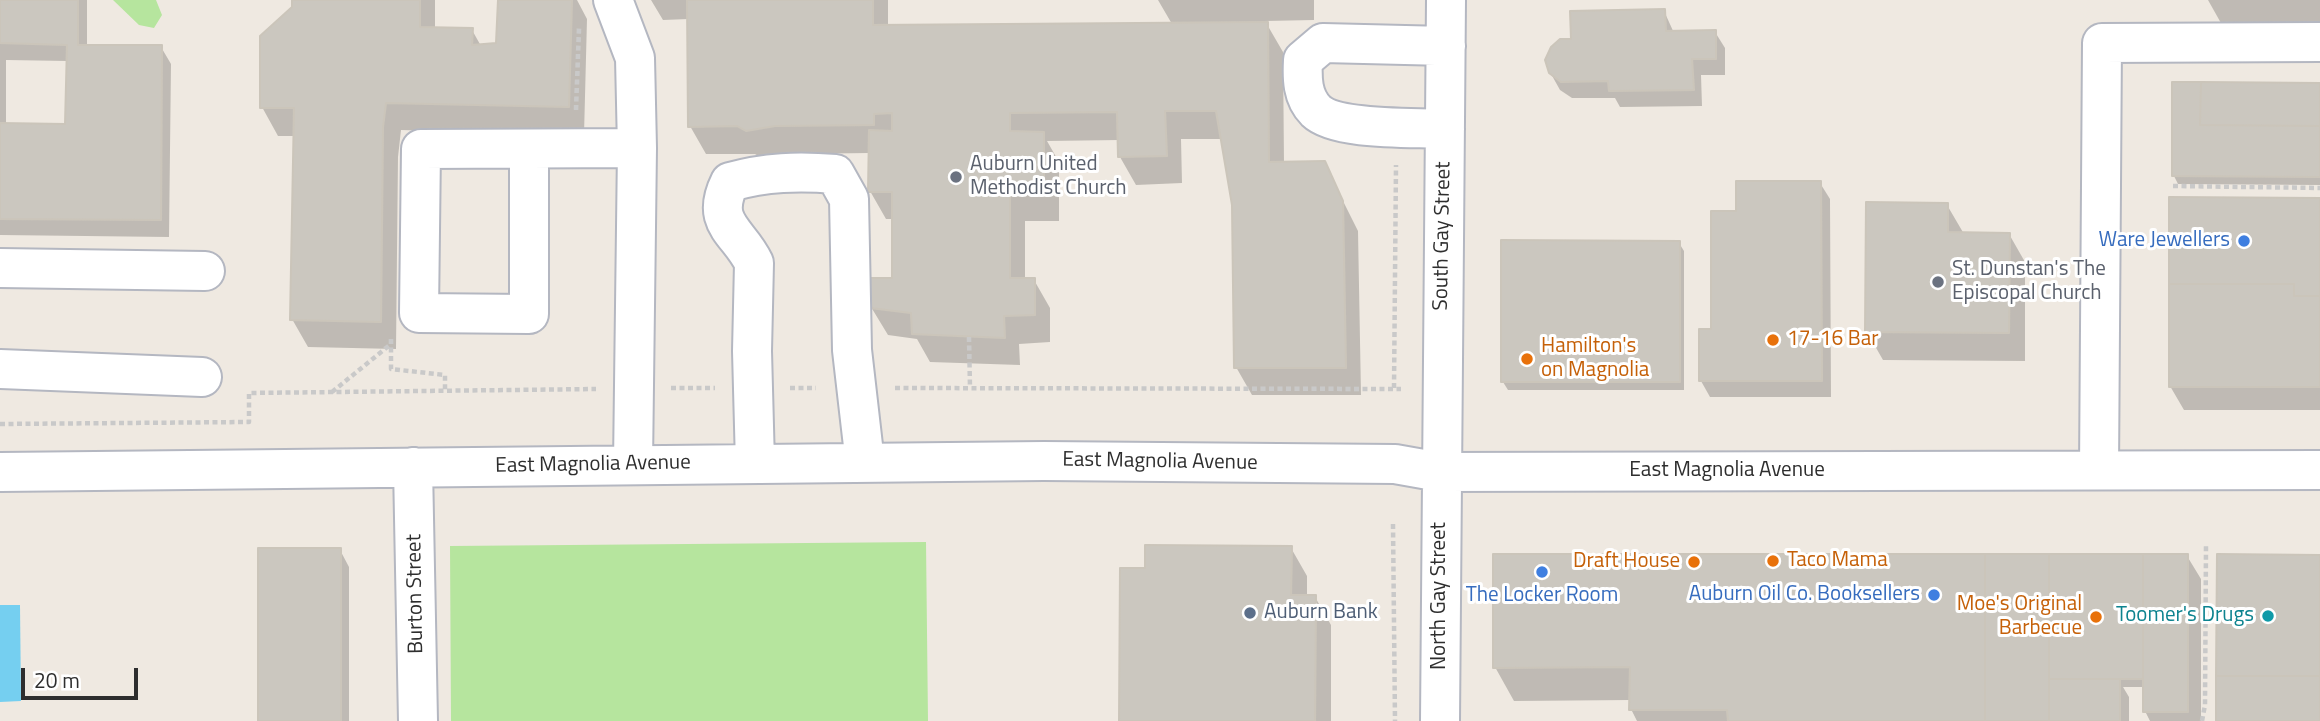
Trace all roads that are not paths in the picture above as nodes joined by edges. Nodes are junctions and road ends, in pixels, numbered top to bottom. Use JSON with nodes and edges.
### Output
{"nodes":[{"id":1,"x":613,"y":0,"type":"edge"},
{"id":2,"x":1446,"y":0,"type":"edge"},
{"id":3,"x":2320,"y":42,"type":"edge"},
{"id":4,"x":1446,"y":46,"type":"junction"},
{"id":5,"x":1445,"y":129,"type":"junction"},
{"id":6,"x":637,"y":148,"type":"junction"},
{"id":7,"x":529,"y":149,"type":"junction"},
{"id":8,"x":0,"y":268,"type":"edge"},
{"id":9,"x":205,"y":271,"type":"dead end"},
{"id":10,"x":0,"y":369,"type":"edge"},
{"id":11,"x":202,"y":377,"type":"dead end"},
{"id":12,"x":865,"y":463,"type":"junction"},
{"id":13,"x":633,"y":464,"type":"junction"},
{"id":14,"x":755,"y":464,"type":"junction"},
{"id":15,"x":413,"y":467,"type":"junction"},
{"id":16,"x":2099,"y":470,"type":"junction"},
{"id":17,"x":2320,"y":470,"type":"edge"},
{"id":18,"x":0,"y":472,"type":"edge"},
{"id":19,"x":1440,"y":472,"type":"junction"},
{"id":20,"x":418,"y":721,"type":"edge"},
{"id":21,"x":1440,"y":721,"type":"edge"}],
"edges":[{"from":1,"to":6,"type":"street"},
{"from":2,"to":4,"type":"street","name":"South Gay Street"},
{"from":3,"to":16,"type":"street"},
{"from":4,"to":5,"type":"street","name":"South Gay Street"},
{"from":4,"to":5,"type":"street"},
{"from":5,"to":19,"type":"street","name":"South Gay Street"},
{"from":6,"to":7,"type":"street"},
{"from":6,"to":13,"type":"street"},
{"from":7,"to":7,"type":"street"},
{"from":8,"to":9,"type":"street"},
{"from":10,"to":11,"type":"street"},
{"from":12,"to":14,"type":"street","name":"East Magnolia Avenue"},
{"from":12,"to":14,"type":"street"},
{"from":12,"to":19,"type":"street","name":"East Magnolia Avenue"},
{"from":13,"to":14,"type":"street","name":"East Magnolia Avenue"},
{"from":13,"to":15,"type":"street","name":"East Magnolia Avenue"},
{"from":15,"to":18,"type":"street","name":"East Magnolia Avenue"},
{"from":15,"to":20,"type":"street","name":"Burton Street"},
{"from":16,"to":17,"type":"street","name":"East Magnolia Avenue"},
{"from":16,"to":19,"type":"street","name":"East Magnolia Avenue"},
{"from":19,"to":21,"type":"street","name":"North Gay Street"}]}
